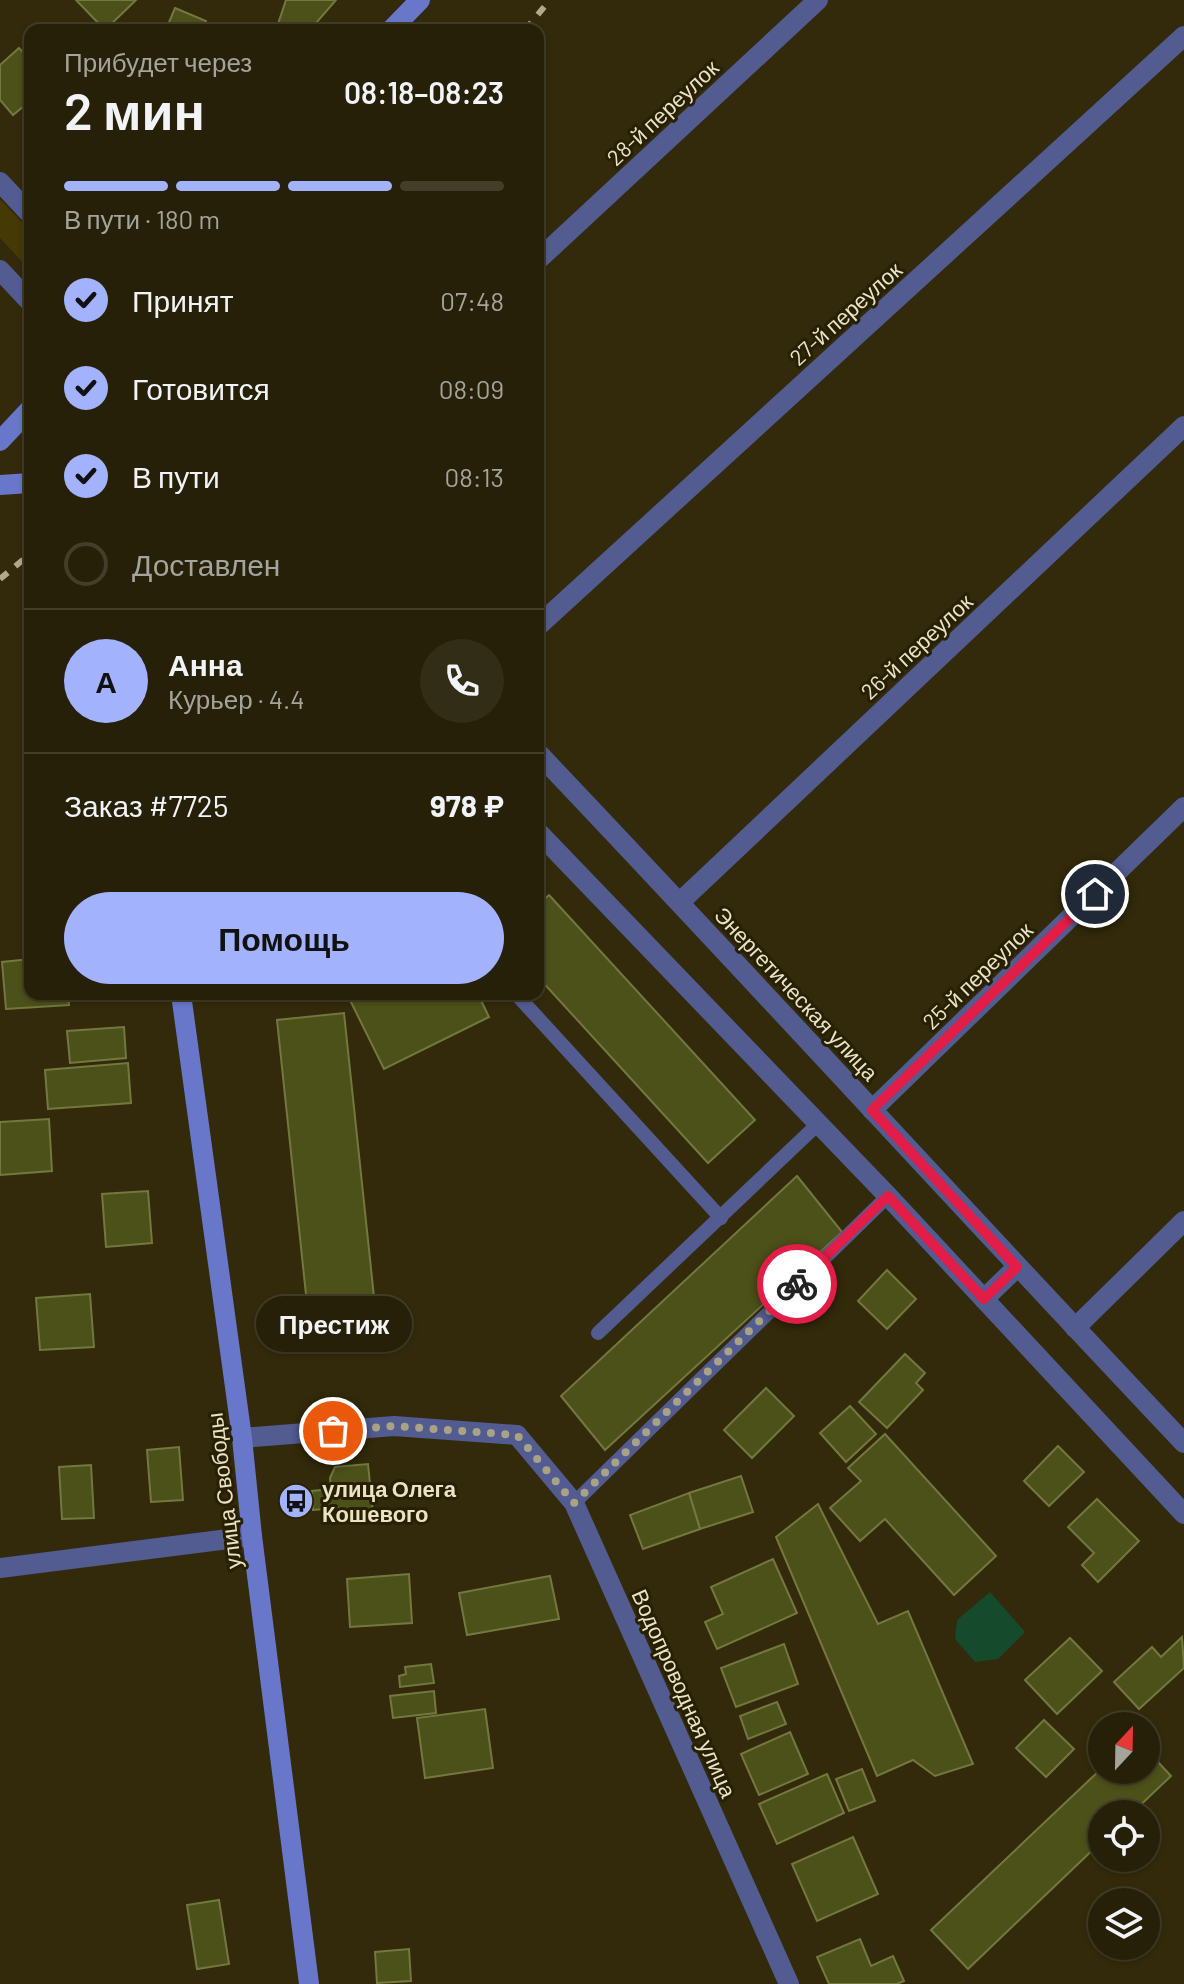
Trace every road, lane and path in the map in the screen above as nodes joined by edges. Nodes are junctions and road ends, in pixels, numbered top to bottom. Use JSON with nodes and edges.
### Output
{"nodes":[{"id":1,"x":420,"y":0,"type":"edge"},
{"id":2,"x":818,"y":0,"type":"edge"},
{"id":3,"x":397,"y":24,"type":"edge"},
{"id":4,"x":1184,"y":36,"type":"edge"},
{"id":5,"x":0,"y":182,"type":"edge"},
{"id":6,"x":24,"y":208,"type":"edge"},
{"id":7,"x":544,"y":254,"type":"edge"},
{"id":8,"x":0,"y":270,"type":"edge"},
{"id":9,"x":24,"y":296,"type":"edge"},
{"id":10,"x":24,"y":415,"type":"edge"},
{"id":11,"x":1184,"y":426,"type":"edge"},
{"id":12,"x":0,"y":441,"type":"edge"},
{"id":13,"x":24,"y":483,"type":"edge"},
{"id":14,"x":0,"y":485,"type":"edge"},
{"id":15,"x":544,"y":621,"type":"edge"},
{"id":16,"x":544,"y":759,"type":"edge"},
{"id":17,"x":1184,"y":807,"type":"edge"},
{"id":18,"x":544,"y":838,"type":"edge"},
{"id":19,"x":680,"y":902,"type":"junction"},
{"id":20,"x":182,"y":1000,"type":"edge"},
{"id":21,"x":521,"y":1000,"type":"edge"},
{"id":22,"x":872,"y":1110,"type":"junction"},
{"id":23,"x":818,"y":1124,"type":"junction"},
{"id":24,"x":888,"y":1196,"type":"junction"},
{"id":25,"x":721,"y":1218,"type":"junction"},
{"id":26,"x":1184,"y":1221,"type":"edge"},
{"id":27,"x":1017,"y":1267,"type":"junction"},
{"id":28,"x":984,"y":1299,"type":"junction"},
{"id":29,"x":1075,"y":1328,"type":"junction"},
{"id":30,"x":598,"y":1333,"type":"dead end"},
{"id":31,"x":242,"y":1438,"type":"junction"},
{"id":32,"x":1184,"y":1443,"type":"edge"},
{"id":33,"x":574,"y":1503,"type":"junction"},
{"id":34,"x":1184,"y":1514,"type":"edge"},
{"id":35,"x":252,"y":1536,"type":"junction"},
{"id":36,"x":0,"y":1568,"type":"edge"},
{"id":37,"x":309,"y":1984,"type":"edge"},
{"id":38,"x":789,"y":1984,"type":"edge"}],
"edges":[{"from":1,"to":3,"type":"main road"},
{"from":2,"to":7,"type":"street","name":"28-й переулок"},
{"from":4,"to":15,"type":"street","name":"27-й переулок"},
{"from":5,"to":6,"type":"street"},
{"from":8,"to":9,"type":"street"},
{"from":10,"to":12,"type":"main road"},
{"from":11,"to":19,"type":"street","name":"26-й переулок"},
{"from":13,"to":14,"type":"main road"},
{"from":16,"to":19,"type":"street","name":"Энергетическая улица"},
{"from":17,"to":22,"type":"street","name":"25-й переулок"},
{"from":18,"to":23,"type":"street"},
{"from":19,"to":22,"type":"street","name":"Энергетическая улица"},
{"from":20,"to":31,"type":"main road","name":"улица Свободы"},
{"from":21,"to":25,"type":"lane"},
{"from":22,"to":27,"type":"street","name":"Энергетическая улица"},
{"from":23,"to":24,"type":"street"},
{"from":23,"to":25,"type":"lane"},
{"from":24,"to":28,"type":"street"},
{"from":24,"to":33,"type":"lane"},
{"from":25,"to":30,"type":"lane"},
{"from":26,"to":29,"type":"street"},
{"from":27,"to":28,"type":"street"},
{"from":27,"to":29,"type":"street","name":"Энергетическая улица"},
{"from":28,"to":34,"type":"street"},
{"from":29,"to":32,"type":"street","name":"Энергетическая улица"},
{"from":31,"to":33,"type":"street","name":"Водопроводная улица"},
{"from":31,"to":35,"type":"main road","name":"улица Свободы"},
{"from":33,"to":38,"type":"street","name":"Водопроводная улица"},
{"from":35,"to":36,"type":"street"},
{"from":35,"to":37,"type":"main road","name":"улица Свободы"}]}
